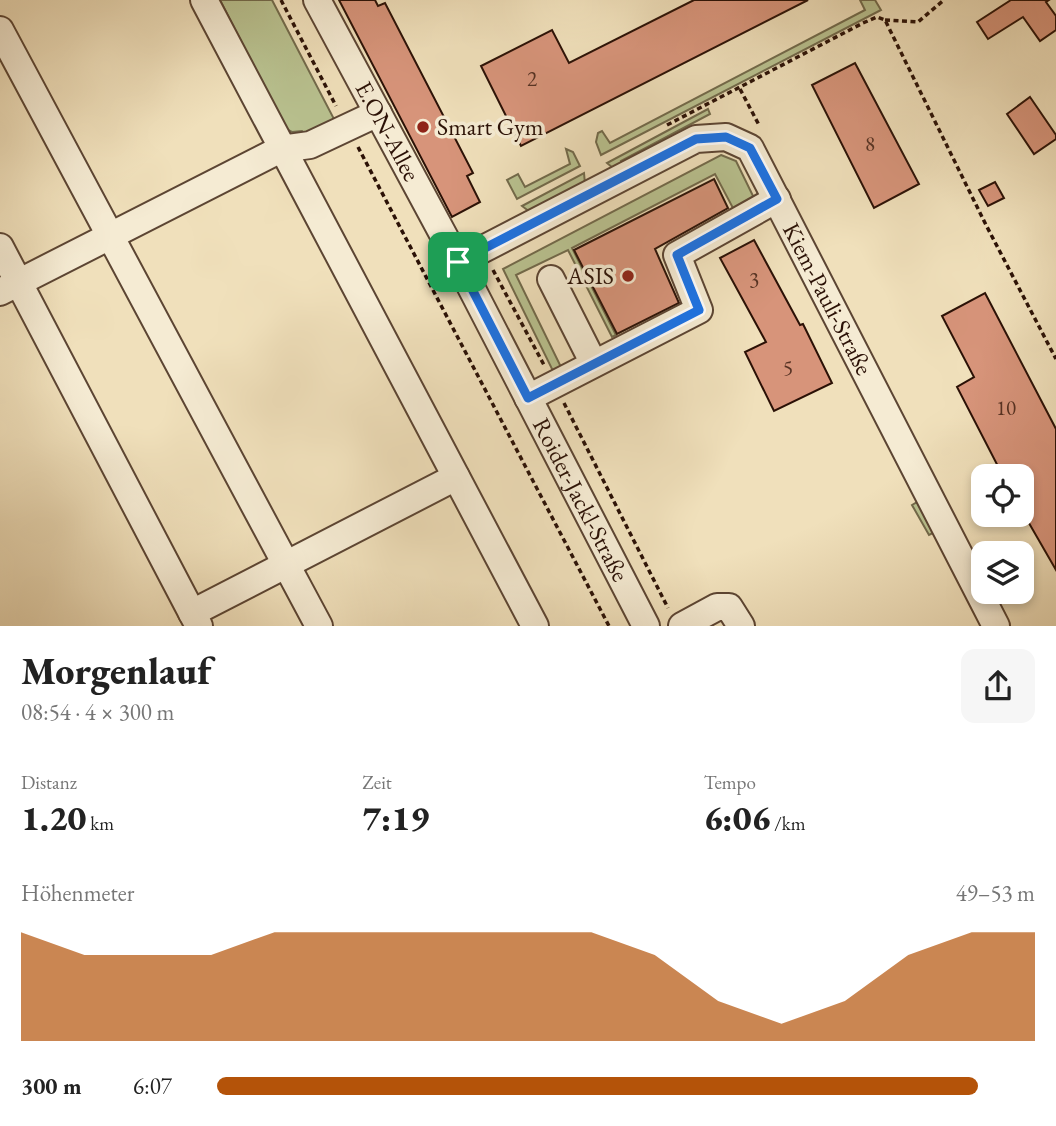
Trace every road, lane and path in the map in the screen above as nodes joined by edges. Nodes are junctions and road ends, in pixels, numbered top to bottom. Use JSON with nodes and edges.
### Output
{"nodes":[{"id":1,"x":204,"y":0,"type":"edge"},
{"id":2,"x":281,"y":0,"type":"edge"},
{"id":3,"x":317,"y":0,"type":"edge"},
{"id":4,"x":944,"y":0,"type":"edge"},
{"id":5,"x":886,"y":20,"type":"junction"},
{"id":6,"x":0,"y":30,"type":"edge"},
{"id":7,"x":378,"y":113,"type":"junction"},
{"id":8,"x":346,"y":126,"type":"junction"},
{"id":9,"x":667,"y":126,"type":"dead end"},
{"id":10,"x":281,"y":149,"type":"junction"},
{"id":11,"x":777,"y":199,"type":"junction"},
{"id":12,"x":109,"y":237,"type":"junction"},
{"id":13,"x":0,"y":247,"type":"edge"},
{"id":14,"x":482,"y":249,"type":"junction"},
{"id":15,"x":458,"y":262,"type":"junction"},
{"id":16,"x":551,"y":279,"type":"dead end"},
{"id":17,"x":9,"y":287,"type":"edge"},
{"id":18,"x":1056,"y":359,"type":"edge"},
{"id":19,"x":593,"y":362,"type":"junction"},
{"id":20,"x":554,"y":383,"type":"junction"},
{"id":21,"x":528,"y":398,"type":"junction"},
{"id":22,"x":456,"y":477,"type":"junction"},
{"id":23,"x":284,"y":564,"type":"junction"},
{"id":24,"x":195,"y":619,"type":"edge"},
{"id":25,"x":676,"y":619,"type":"edge"},
{"id":26,"x":318,"y":625,"type":"edge"},
{"id":27,"x":535,"y":625,"type":"edge"},
{"id":28,"x":609,"y":625,"type":"edge"},
{"id":29,"x":646,"y":625,"type":"edge"},
{"id":30,"x":741,"y":625,"type":"edge"},
{"id":31,"x":996,"y":625,"type":"edge"}],
"edges":[{"from":1,"to":10,"type":"street"},
{"from":2,"to":8,"type":"path"},
{"from":3,"to":7,"type":"street","name":"E.ON-Allee"},
{"from":4,"to":5,"type":"path"},
{"from":5,"to":9,"type":"path"},
{"from":5,"to":18,"type":"path"},
{"from":6,"to":12,"type":"street"},
{"from":7,"to":8,"type":"street"},
{"from":7,"to":15,"type":"street","name":"E.ON-Allee"},
{"from":8,"to":10,"type":"street"},
{"from":8,"to":28,"type":"path"},
{"from":10,"to":12,"type":"street"},
{"from":10,"to":22,"type":"street"},
{"from":11,"to":14,"type":"street","name":"Kiem-Pauli-Straße"},
{"from":11,"to":19,"type":"street"},
{"from":11,"to":31,"type":"street","name":"Kiem-Pauli-Straße"},
{"from":12,"to":17,"type":"street"},
{"from":12,"to":23,"type":"street"},
{"from":13,"to":17,"type":"street"},
{"from":14,"to":15,"type":"street","name":"Kiem-Pauli-Straße"},
{"from":14,"to":20,"type":"path"},
{"from":15,"to":21,"type":"street","name":"Roider-Jackl-Straße"},
{"from":16,"to":19,"type":"street"},
{"from":17,"to":24,"type":"street"},
{"from":19,"to":20,"type":"street"},
{"from":20,"to":21,"type":"street"},
{"from":20,"to":25,"type":"path"},
{"from":21,"to":29,"type":"street","name":"Roider-Jackl-Straße"},
{"from":22,"to":23,"type":"street"},
{"from":22,"to":27,"type":"street"},
{"from":23,"to":24,"type":"street"},
{"from":23,"to":26,"type":"street"},
{"from":25,"to":30,"type":"street"}]}
